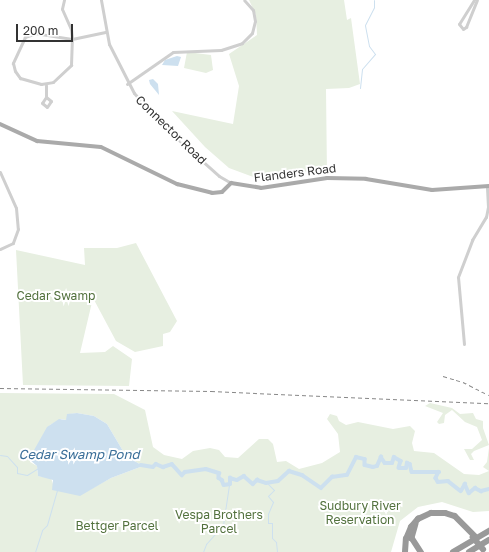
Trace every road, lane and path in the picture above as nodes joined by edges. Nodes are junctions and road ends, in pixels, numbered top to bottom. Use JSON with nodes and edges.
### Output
{"nodes":[{"id":1,"x":64,"y":0,"type":"edge"},
{"id":2,"x":101,"y":0,"type":"edge"},
{"id":3,"x":244,"y":0,"type":"edge"},
{"id":4,"x":474,"y":0,"type":"edge"},
{"id":5,"x":477,"y":0,"type":"edge"},
{"id":6,"x":105,"y":32,"type":"junction"},
{"id":7,"x":72,"y":39,"type":"junction"},
{"id":8,"x":127,"y":84,"type":"junction"},
{"id":9,"x":46,"y":85,"type":"junction"},
{"id":10,"x":46,"y":97,"type":"dead end"},
{"id":11,"x":0,"y":124,"type":"edge"},
{"id":12,"x":0,"y":172,"type":"edge"},
{"id":13,"x":231,"y":183,"type":"junction"},
{"id":14,"x":488,"y":186,"type":"edge"},
{"id":15,"x":0,"y":249,"type":"edge"},
{"id":16,"x":464,"y":344,"type":"dead end"},
{"id":17,"x":489,"y":533,"type":"edge"},
{"id":18,"x":474,"y":537,"type":"junction"},
{"id":19,"x":489,"y":540,"type":"edge"},
{"id":20,"x":485,"y":550,"type":"edge"},
{"id":21,"x":405,"y":552,"type":"edge"},
{"id":22,"x":421,"y":552,"type":"edge"},
{"id":23,"x":453,"y":552,"type":"edge"},
{"id":24,"x":458,"y":552,"type":"edge"},
{"id":25,"x":469,"y":552,"type":"edge"}],
"edges":[{"from":1,"to":7,"type":"street"},
{"from":2,"to":6,"type":"street","name":"Connector Road"},
{"from":3,"to":8,"type":"street"},
{"from":4,"to":5,"type":"street"},
{"from":6,"to":7,"type":"street"},
{"from":6,"to":8,"type":"street","name":"Connector Road"},
{"from":7,"to":9,"type":"street"},
{"from":7,"to":9,"type":"street"},
{"from":8,"to":13,"type":"street","name":"Connector Road"},
{"from":9,"to":10,"type":"street"},
{"from":11,"to":13,"type":"main road"},
{"from":12,"to":15,"type":"street"},
{"from":13,"to":14,"type":"main road","name":"Flanders Road"},
{"from":14,"to":16,"type":"street"},
{"from":17,"to":23,"type":"highway"},
{"from":17,"to":24,"type":"highway"},
{"from":18,"to":20,"type":"highway","bridge":true},
{"from":18,"to":21,"type":"highway"},
{"from":18,"to":22,"type":"highway"},
{"from":19,"to":25,"type":"highway"}]}
